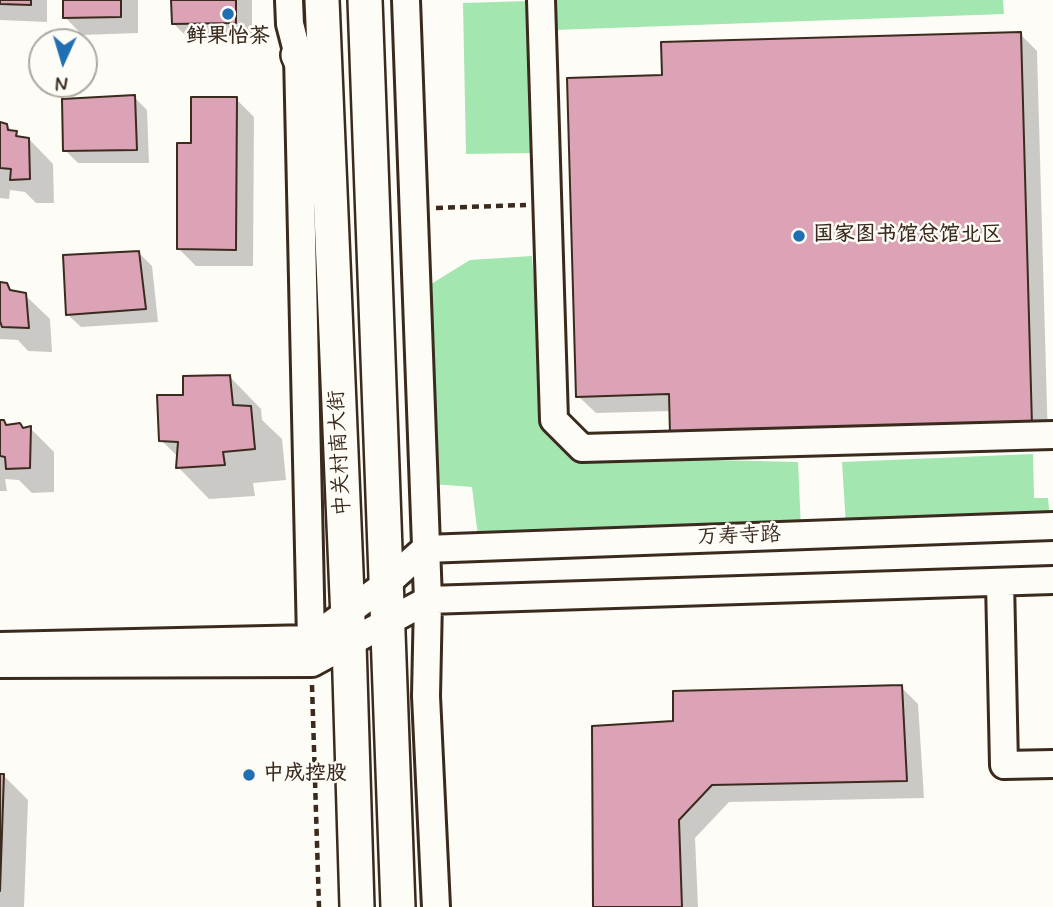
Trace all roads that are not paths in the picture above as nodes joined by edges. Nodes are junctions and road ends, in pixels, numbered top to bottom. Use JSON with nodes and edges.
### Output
{"nodes":[{"id":1,"x":289,"y":0,"type":"edge"},
{"id":2,"x":322,"y":0,"type":"edge"},
{"id":3,"x":365,"y":0,"type":"edge"},
{"id":4,"x":406,"y":0,"type":"edge"},
{"id":5,"x":541,"y":0,"type":"edge"},
{"id":6,"x":298,"y":55,"type":"junction"},
{"id":7,"x":326,"y":114,"type":"junction"},
{"id":8,"x":1053,"y":435,"type":"edge"},
{"id":9,"x":1053,"y":526,"type":"edge"},
{"id":10,"x":425,"y":549,"type":"junction"},
{"id":11,"x":1053,"y":580,"type":"edge"},
{"id":12,"x":1000,"y":582,"type":"junction"},
{"id":13,"x":386,"y":584,"type":"junction"},
{"id":14,"x":428,"y":600,"type":"junction"},
{"id":15,"x":388,"y":622,"type":"junction"},
{"id":16,"x":348,"y":628,"type":"junction"},
{"id":17,"x":0,"y":646,"type":"edge"},
{"id":18,"x":311,"y":651,"type":"junction"},
{"id":19,"x":0,"y":664,"type":"edge"},
{"id":20,"x":1053,"y":764,"type":"edge"},
{"id":21,"x":357,"y":907,"type":"edge"},
{"id":22,"x":398,"y":907,"type":"edge"},
{"id":23,"x":436,"y":907,"type":"edge"}],
"edges":[{"from":1,"to":6,"type":"street","name":"中关村南大街"},
{"from":2,"to":7,"type":"main road","name":"中关村南大街"},
{"from":3,"to":13,"type":"main road","name":"中关村南大街"},
{"from":4,"to":10,"type":"street"},
{"from":5,"to":8,"type":"street"},
{"from":6,"to":7,"type":"main road"},
{"from":6,"to":18,"type":"street","name":"中关村南大街"},
{"from":7,"to":16,"type":"main road","name":"中关村南大街"},
{"from":9,"to":10,"type":"street","name":"万寿寺路"},
{"from":10,"to":13,"type":"street"},
{"from":10,"to":14,"type":"street"},
{"from":11,"to":12,"type":"street"},
{"from":12,"to":14,"type":"street"},
{"from":12,"to":20,"type":"street"},
{"from":13,"to":15,"type":"main road","name":"中关村南大街"},
{"from":13,"to":16,"type":"street"},
{"from":14,"to":15,"type":"street"},
{"from":14,"to":23,"type":"street"},
{"from":15,"to":16,"type":"street"},
{"from":15,"to":22,"type":"main road","name":"中关村南大街"},
{"from":16,"to":18,"type":"street"},
{"from":16,"to":21,"type":"main road","name":"中关村南大街"},
{"from":17,"to":18,"type":"street"},
{"from":18,"to":19,"type":"street"}]}
